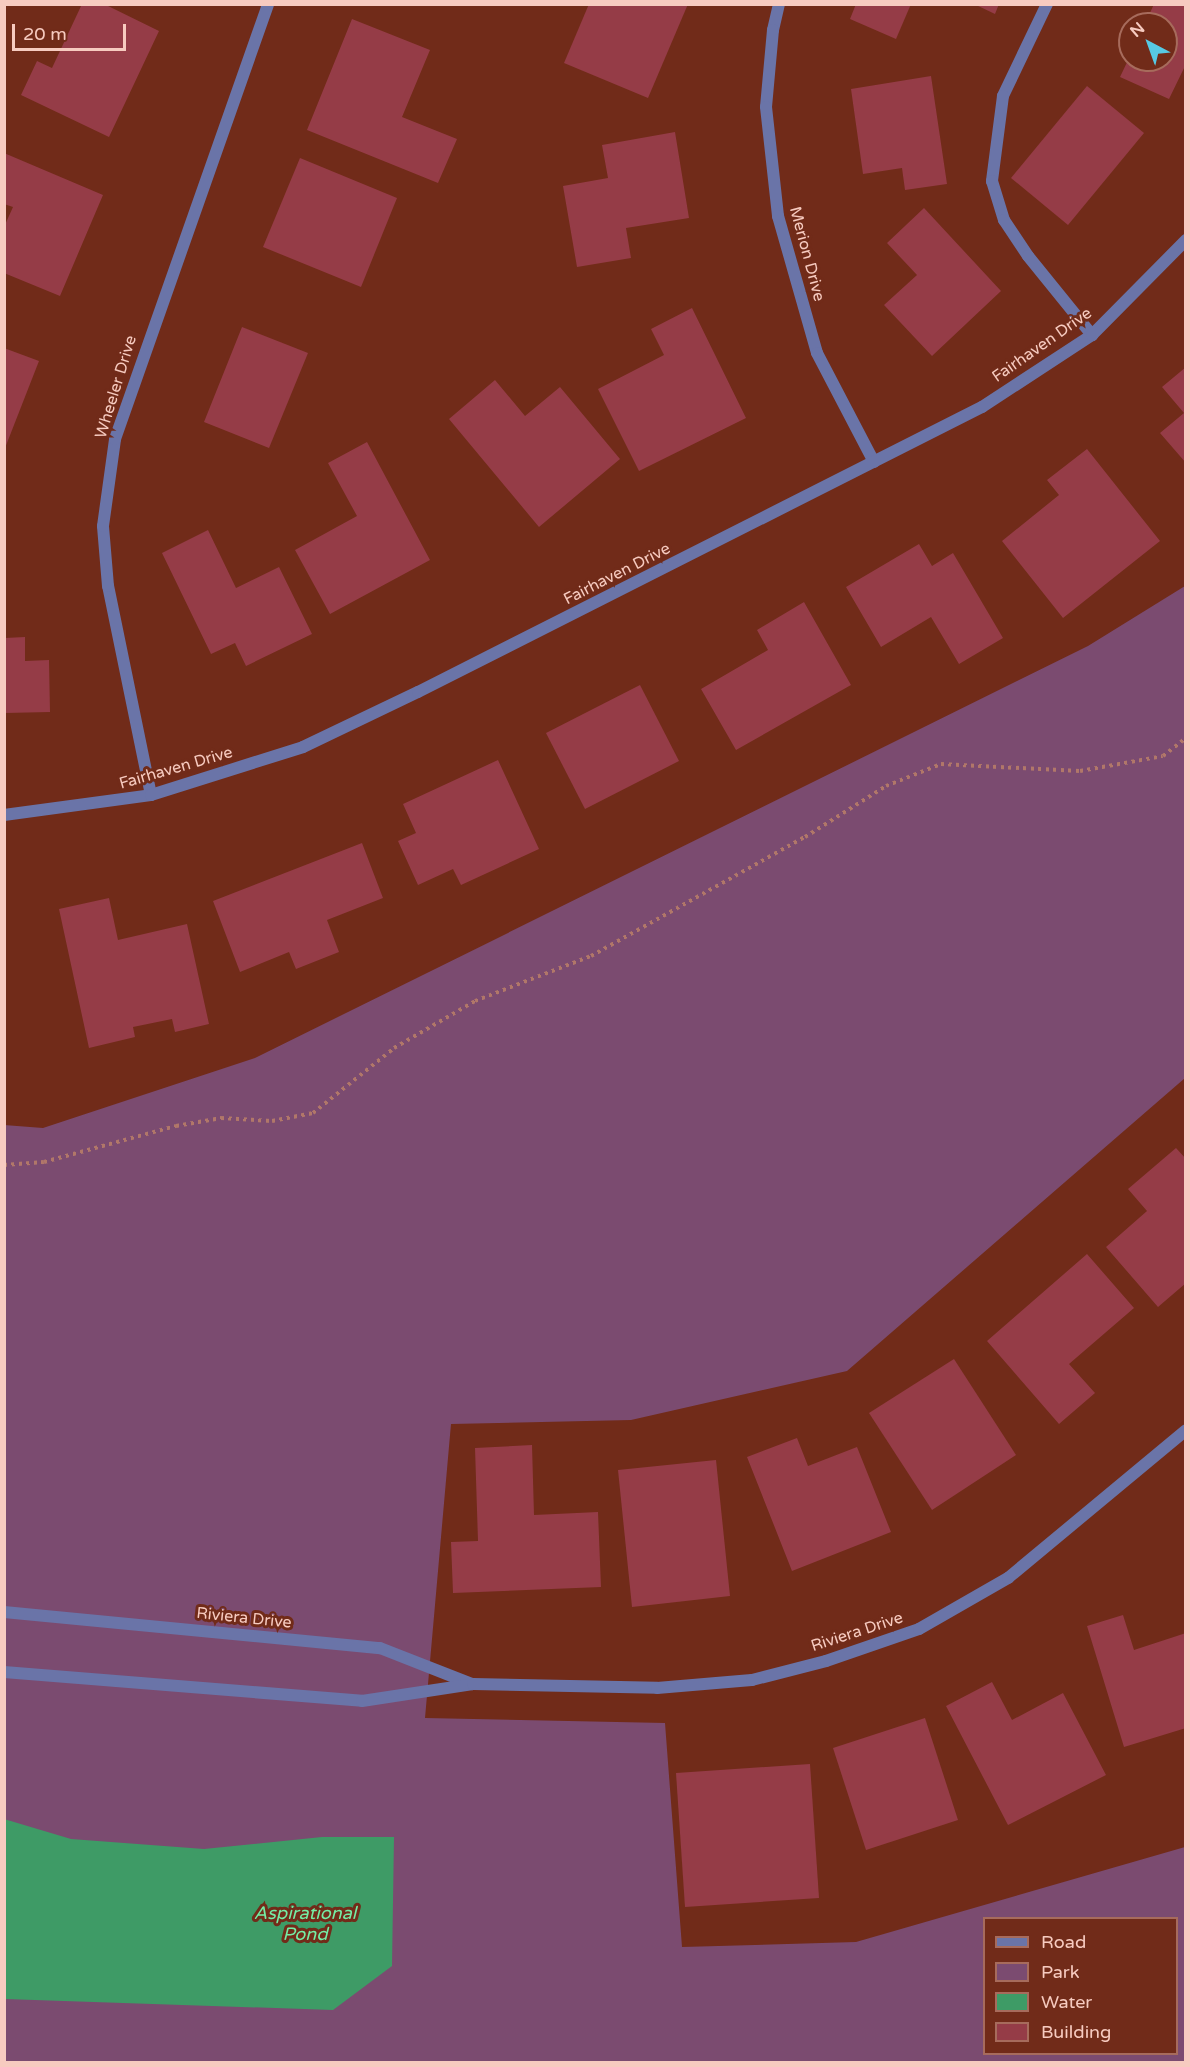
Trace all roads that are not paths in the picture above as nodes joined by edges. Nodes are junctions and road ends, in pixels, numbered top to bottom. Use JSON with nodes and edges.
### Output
{"nodes":[{"id":1,"x":268,"y":4,"type":"edge"},
{"id":2,"x":779,"y":4,"type":"edge"},
{"id":3,"x":1047,"y":4,"type":"edge"},
{"id":4,"x":1185,"y":240,"type":"edge"},
{"id":5,"x":1092,"y":335,"type":"junction"},
{"id":6,"x":874,"y":462,"type":"junction"},
{"id":7,"x":151,"y":795,"type":"junction"},
{"id":8,"x":4,"y":815,"type":"edge"},
{"id":9,"x":1185,"y":1430,"type":"edge"},
{"id":10,"x":4,"y":1612,"type":"edge"},
{"id":11,"x":4,"y":1672,"type":"edge"},
{"id":12,"x":474,"y":1684,"type":"junction"}],
"edges":[{"from":1,"to":7,"type":"street","name":"Wheeler Drive"},
{"from":2,"to":6,"type":"street","name":"Merion Drive"},
{"from":3,"to":5,"type":"street"},
{"from":4,"to":5,"type":"street","name":"Fairhaven Drive"},
{"from":5,"to":6,"type":"street","name":"Fairhaven Drive"},
{"from":6,"to":7,"type":"street","name":"Fairhaven Drive"},
{"from":7,"to":8,"type":"street","name":"Fairhaven Drive"},
{"from":9,"to":12,"type":"street","name":"Riviera Drive"},
{"from":10,"to":12,"type":"street","name":"Riviera Drive"},
{"from":11,"to":12,"type":"street","name":"Riviera Drive"}]}
